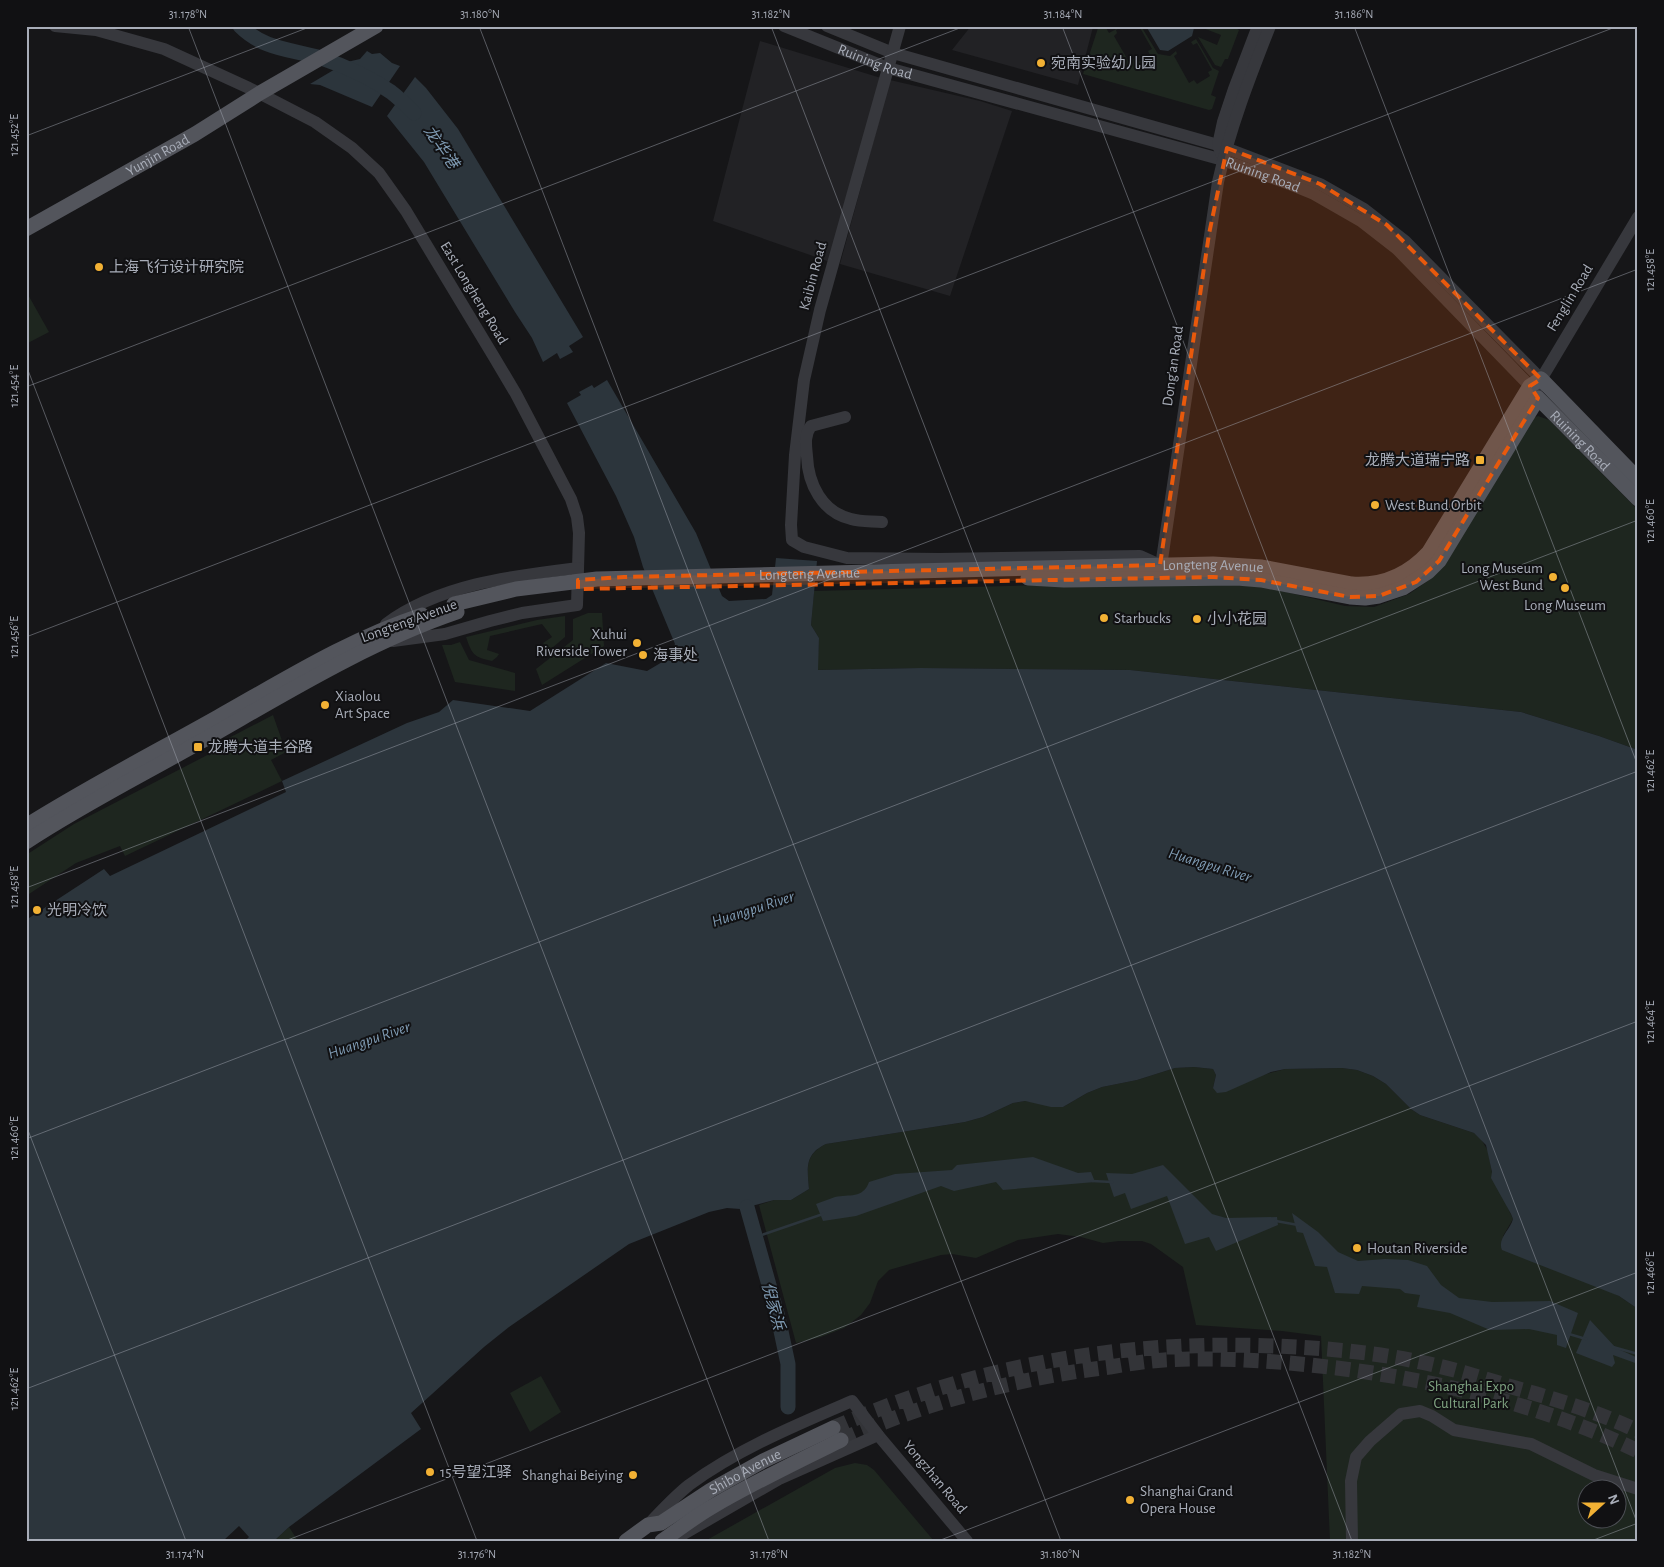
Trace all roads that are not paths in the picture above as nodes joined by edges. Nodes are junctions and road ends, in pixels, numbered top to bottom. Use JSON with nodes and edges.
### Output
{"nodes":[{"id":1,"x":55,"y":26,"type":"edge"},
{"id":2,"x":376,"y":26,"type":"edge"},
{"id":3,"x":784,"y":26,"type":"edge"},
{"id":4,"x":827,"y":26,"type":"edge"},
{"id":5,"x":900,"y":26,"type":"edge"},
{"id":6,"x":1258,"y":26,"type":"edge"},
{"id":7,"x":1270,"y":26,"type":"edge"},
{"id":8,"x":358,"y":32,"type":"edge"},
{"id":9,"x":893,"y":53,"type":"junction"},
{"id":10,"x":888,"y":68,"type":"junction"},
{"id":11,"x":282,"y":75,"type":"junction"},
{"id":12,"x":255,"y":91,"type":"junction"},
{"id":13,"x":1223,"y":151,"type":"junction"},
{"id":14,"x":1638,"y":217,"type":"edge"},
{"id":15,"x":26,"y":218,"type":"edge"},
{"id":16,"x":26,"y":229,"type":"edge"},
{"id":17,"x":1536,"y":387,"type":"junction"},
{"id":18,"x":845,"y":417,"type":"dead end"},
{"id":19,"x":1638,"y":479,"type":"edge"},
{"id":20,"x":1638,"y":499,"type":"edge"},
{"id":21,"x":882,"y":522,"type":"dead end"},
{"id":22,"x":578,"y":568,"type":"junction"},
{"id":23,"x":1160,"y":571,"type":"junction"},
{"id":24,"x":380,"y":637,"type":"junction"},
{"id":25,"x":26,"y":826,"type":"edge"},
{"id":26,"x":26,"y":842,"type":"edge"},
{"id":27,"x":878,"y":1435,"type":"junction"},
{"id":28,"x":1638,"y":1489,"type":"edge"},
{"id":29,"x":654,"y":1524,"type":"junction"},
{"id":30,"x":667,"y":1539,"type":"edge"},
{"id":31,"x":626,"y":1541,"type":"edge"},
{"id":32,"x":967,"y":1541,"type":"edge"},
{"id":33,"x":1352,"y":1541,"type":"edge"}],
"edges":[{"from":1,"to":12,"type":"street","name":"East Longheng Road"},
{"from":2,"to":8,"type":"main road"},
{"from":3,"to":10,"type":"street","name":"Ruining Road"},
{"from":4,"to":9,"type":"street","name":"Ruining Road"},
{"from":5,"to":9,"type":"street","name":"Kaibin Road"},
{"from":6,"to":13,"type":"street","name":"Dong'an Road"},
{"from":7,"to":13,"type":"street","name":"Dong'an Road"},
{"from":8,"to":11,"type":"main road"},
{"from":8,"to":11,"type":"main road"},
{"from":9,"to":10,"type":"street","name":"Kaibin Road"},
{"from":9,"to":13,"type":"street","name":"Ruining Road"},
{"from":10,"to":13,"type":"street","name":"Ruining Road"},
{"from":10,"to":23,"type":"street","name":"Kaibin Road"},
{"from":11,"to":12,"type":"main road","name":"Yunjin Road"},
{"from":12,"to":15,"type":"main road","name":"Yunjin Road"},
{"from":12,"to":16,"type":"main road","name":"Yunjin Road"},
{"from":12,"to":22,"type":"street","name":"East Longheng Road"},
{"from":13,"to":17,"type":"street","name":"Ruining Road"},
{"from":13,"to":23,"type":"street","name":"Dong'an Road"},
{"from":14,"to":17,"type":"street","name":"Fenglin Road"},
{"from":17,"to":19,"type":"main road","name":"Ruining Road"},
{"from":17,"to":20,"type":"main road","name":"Ruining Road"},
{"from":17,"to":23,"type":"main road","name":"Longteng Avenue"},
{"from":18,"to":21,"type":"street"},
{"from":22,"to":24,"type":"street"},
{"from":22,"to":24,"type":"street","name":"East Longheng Road"},
{"from":23,"to":24,"type":"main road","name":"Longteng Avenue","bridge":true},
{"from":24,"to":25,"type":"main road","name":"Longteng Avenue"},
{"from":24,"to":26,"type":"main road","name":"Longteng Avenue"},
{"from":27,"to":29,"type":"street","name":"Yongzhan Road"},
{"from":27,"to":30,"type":"street"},
{"from":27,"to":32,"type":"street","name":"Yongzhan Road"},
{"from":28,"to":33,"type":"street"},
{"from":29,"to":30,"type":"main road","name":"Shibo Avenue"},
{"from":29,"to":31,"type":"main road","name":"Shibo Avenue"}]}
